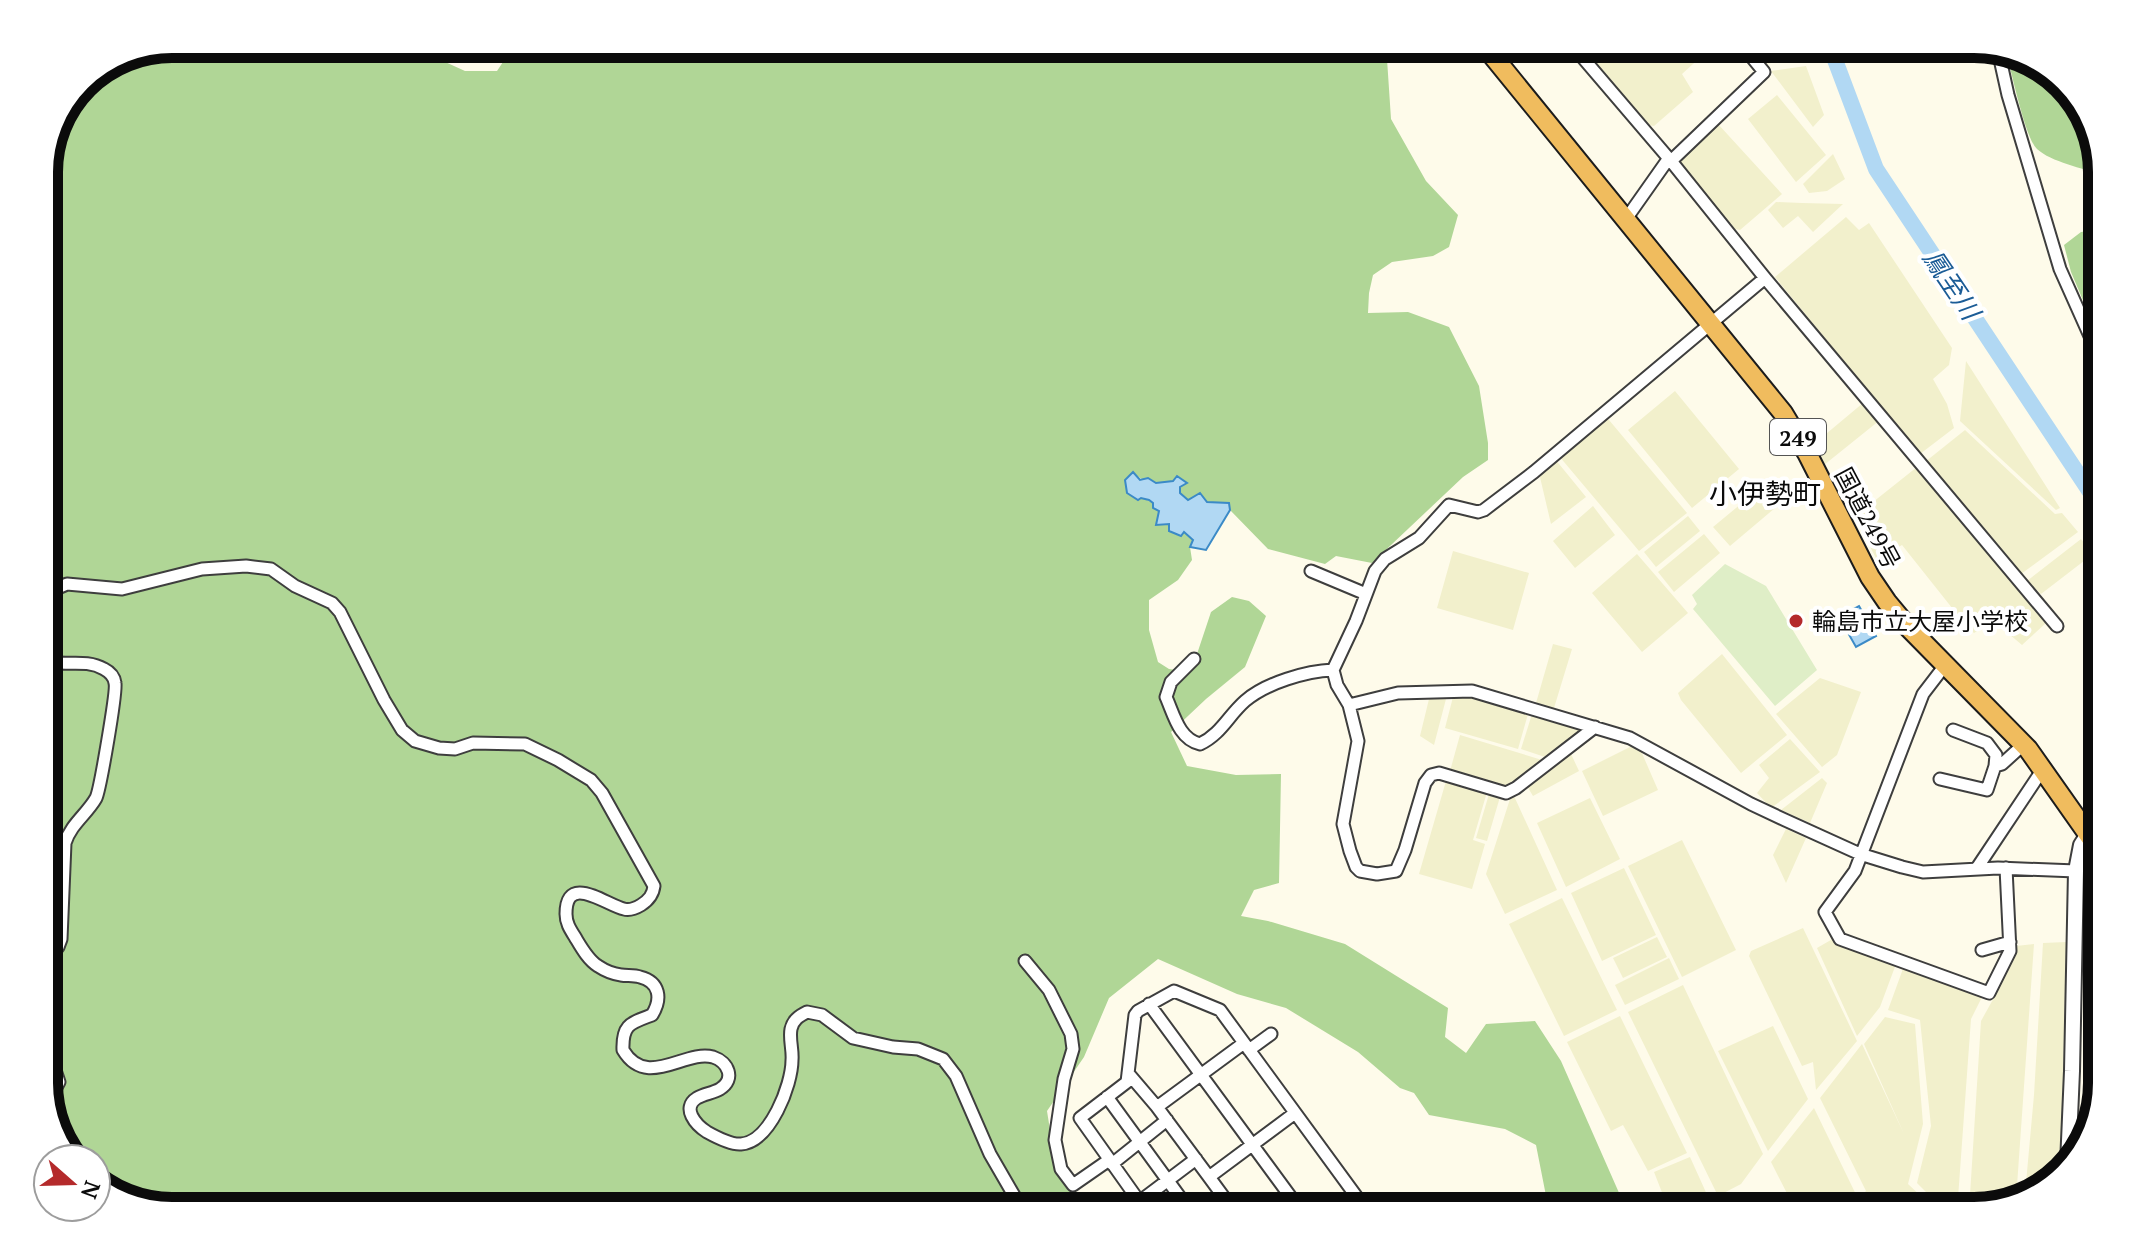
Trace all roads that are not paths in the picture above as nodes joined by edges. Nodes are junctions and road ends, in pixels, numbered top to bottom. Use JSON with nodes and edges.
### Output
{"nodes":[{"id":1,"x":1494,"y":58,"type":"edge"},
{"id":2,"x":1583,"y":58,"type":"edge"},
{"id":3,"x":1752,"y":58,"type":"edge"},
{"id":4,"x":2001,"y":61,"type":"edge"},
{"id":5,"x":1670,"y":160,"type":"junction"},
{"id":6,"x":1626,"y":219,"type":"junction"},
{"id":7,"x":1765,"y":278,"type":"junction"},
{"id":8,"x":1712,"y":323,"type":"junction"},
{"id":9,"x":2088,"y":333,"type":"edge"},
{"id":10,"x":1311,"y":571,"type":"dead end"},
{"id":11,"x":58,"y":588,"type":"edge"},
{"id":12,"x":1366,"y":594,"type":"junction"},
{"id":13,"x":2057,"y":626,"type":"dead end"},
{"id":14,"x":1194,"y":659,"type":"dead end"},
{"id":15,"x":58,"y":663,"type":"edge"},
{"id":16,"x":1946,"y":664,"type":"junction"},
{"id":17,"x":1333,"y":670,"type":"junction"},
{"id":18,"x":1349,"y":705,"type":"junction"},
{"id":19,"x":1595,"y":727,"type":"junction"},
{"id":20,"x":1953,"y":730,"type":"dead end"},
{"id":21,"x":2024,"y":744,"type":"junction"},
{"id":22,"x":1995,"y":766,"type":"junction"},
{"id":23,"x":2043,"y":769,"type":"junction"},
{"id":24,"x":1940,"y":779,"type":"dead end"},
{"id":25,"x":2088,"y":833,"type":"edge"},
{"id":26,"x":2088,"y":844,"type":"edge"},
{"id":27,"x":1860,"y":854,"type":"junction"},
{"id":28,"x":1977,"y":868,"type":"junction"},
{"id":29,"x":2006,"y":868,"type":"junction"},
{"id":30,"x":2076,"y":871,"type":"junction"},
{"id":31,"x":2010,"y":942,"type":"junction"},
{"id":32,"x":58,"y":947,"type":"edge"},
{"id":33,"x":1982,"y":950,"type":"dead end"},
{"id":34,"x":1025,"y":961,"type":"dead end"},
{"id":35,"x":1149,"y":1004,"type":"junction"},
{"id":36,"x":1271,"y":1034,"type":"dead end"},
{"id":37,"x":1246,"y":1046,"type":"junction"},
{"id":38,"x":1128,"y":1073,"type":"junction"},
{"id":39,"x":1202,"y":1075,"type":"junction"},
{"id":40,"x":1107,"y":1097,"type":"junction"},
{"id":41,"x":1157,"y":1107,"type":"junction"},
{"id":42,"x":1295,"y":1113,"type":"junction"},
{"id":43,"x":1167,"y":1120,"type":"junction"},
{"id":44,"x":1138,"y":1141,"type":"junction"},
{"id":45,"x":1252,"y":1145,"type":"junction"},
{"id":46,"x":2069,"y":1146,"type":"edge"},
{"id":47,"x":1196,"y":1159,"type":"junction"},
{"id":48,"x":1110,"y":1162,"type":"junction"},
{"id":49,"x":1209,"y":1177,"type":"junction"},
{"id":50,"x":1168,"y":1180,"type":"junction"},
{"id":51,"x":1015,"y":1197,"type":"edge"},
{"id":52,"x":1135,"y":1197,"type":"edge"},
{"id":53,"x":1151,"y":1197,"type":"edge"},
{"id":54,"x":1180,"y":1197,"type":"edge"},
{"id":55,"x":1223,"y":1197,"type":"edge"},
{"id":56,"x":1291,"y":1197,"type":"edge"},
{"id":57,"x":1357,"y":1197,"type":"edge"}],
"edges":[{"from":1,"to":6,"type":"highway","name":"国道249号","number":"249"},
{"from":2,"to":5,"type":"street"},
{"from":3,"to":5,"type":"street"},
{"from":4,"to":9,"type":"street"},
{"from":5,"to":6,"type":"street"},
{"from":5,"to":7,"type":"street"},
{"from":6,"to":8,"type":"highway","name":"国道249号","number":"249"},
{"from":7,"to":8,"type":"street"},
{"from":7,"to":13,"type":"street"},
{"from":8,"to":12,"type":"street"},
{"from":8,"to":16,"type":"highway","name":"国道249号","number":"249"},
{"from":10,"to":12,"type":"street"},
{"from":11,"to":51,"type":"street"},
{"from":12,"to":17,"type":"street"},
{"from":14,"to":17,"type":"street"},
{"from":15,"to":32,"type":"street"},
{"from":16,"to":21,"type":"highway","name":"国道249号","number":"249"},
{"from":16,"to":27,"type":"street"},
{"from":17,"to":18,"type":"street"},
{"from":18,"to":19,"type":"street"},
{"from":18,"to":19,"type":"street"},
{"from":19,"to":27,"type":"street"},
{"from":20,"to":22,"type":"street"},
{"from":21,"to":22,"type":"street"},
{"from":21,"to":23,"type":"highway","name":"国道249号","number":"249"},
{"from":22,"to":24,"type":"street"},
{"from":23,"to":25,"type":"highway","name":"国道249号","number":"249"},
{"from":23,"to":28,"type":"street"},
{"from":26,"to":30,"type":"street"},
{"from":27,"to":28,"type":"street"},
{"from":27,"to":31,"type":"street"},
{"from":28,"to":29,"type":"street"},
{"from":29,"to":30,"type":"street"},
{"from":29,"to":31,"type":"street"},
{"from":30,"to":46,"type":"street"},
{"from":31,"to":33,"type":"street"},
{"from":34,"to":48,"type":"street"},
{"from":35,"to":37,"type":"street"},
{"from":35,"to":38,"type":"street"},
{"from":35,"to":39,"type":"street"},
{"from":36,"to":37,"type":"street"},
{"from":37,"to":39,"type":"street"},
{"from":37,"to":42,"type":"street"},
{"from":38,"to":40,"type":"street"},
{"from":38,"to":41,"type":"street"},
{"from":39,"to":41,"type":"street"},
{"from":39,"to":45,"type":"street"},
{"from":40,"to":44,"type":"street"},
{"from":40,"to":48,"type":"street"},
{"from":41,"to":43,"type":"street"},
{"from":42,"to":45,"type":"street"},
{"from":42,"to":57,"type":"street"},
{"from":43,"to":44,"type":"street"},
{"from":43,"to":47,"type":"street"},
{"from":44,"to":48,"type":"street"},
{"from":44,"to":50,"type":"street"},
{"from":45,"to":49,"type":"street"},
{"from":45,"to":56,"type":"street"},
{"from":47,"to":49,"type":"street"},
{"from":47,"to":50,"type":"street"},
{"from":48,"to":52,"type":"street"},
{"from":49,"to":55,"type":"street"},
{"from":50,"to":53,"type":"street"},
{"from":50,"to":54,"type":"street"}]}
